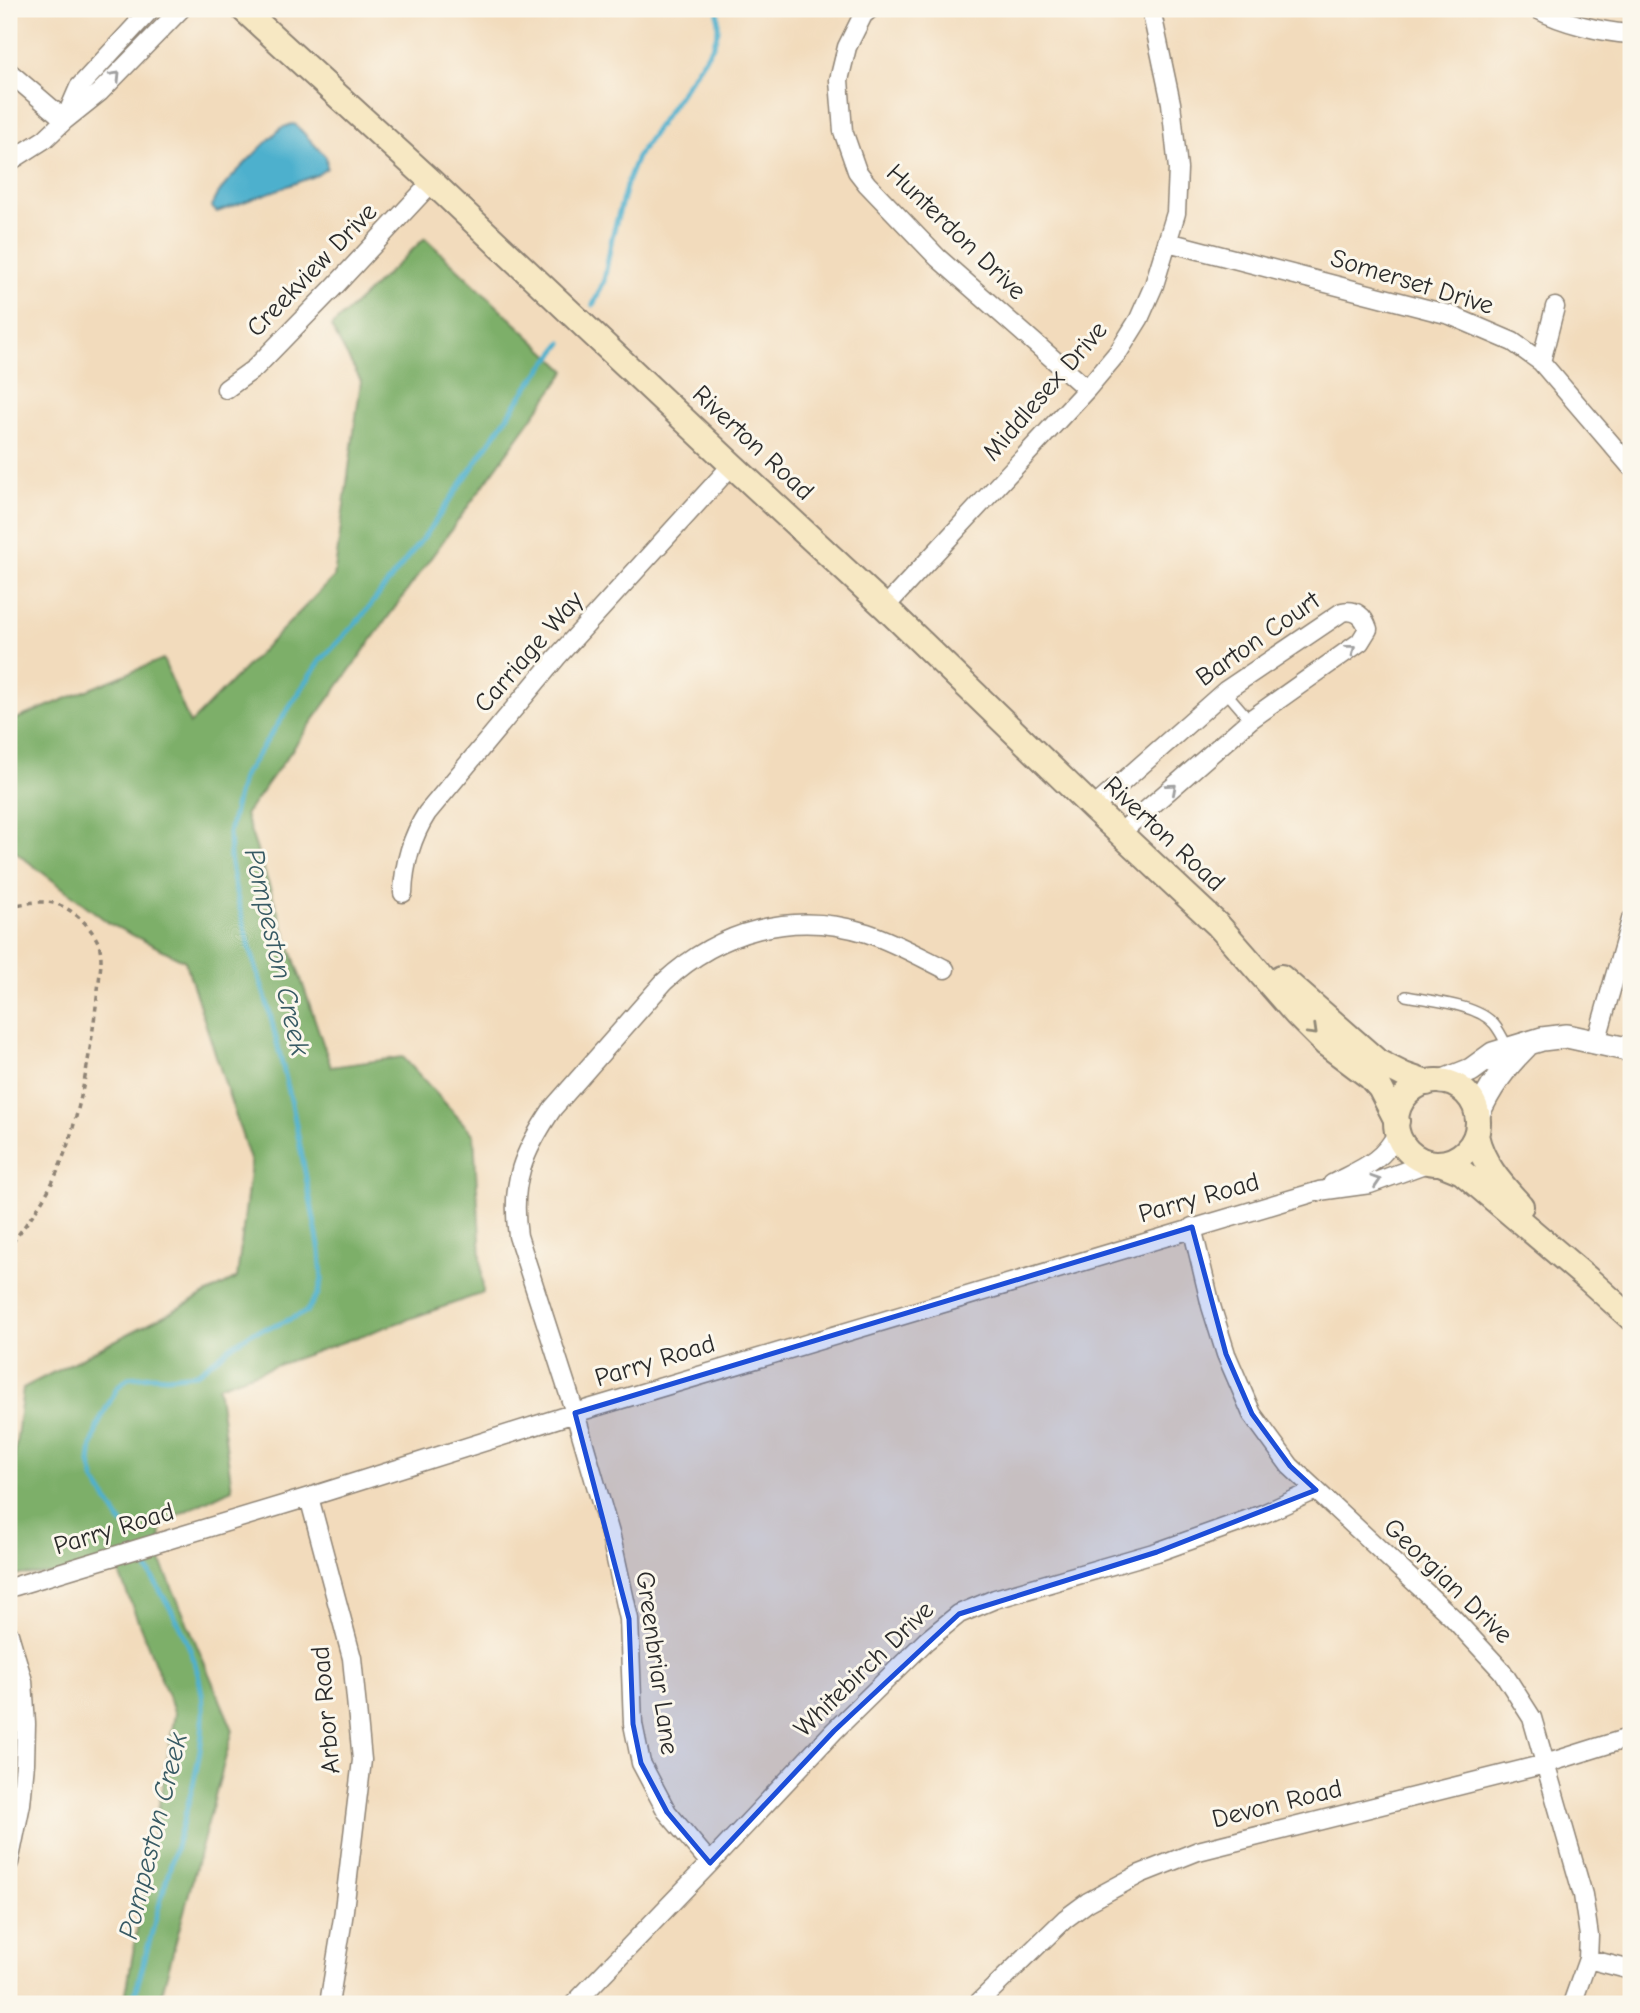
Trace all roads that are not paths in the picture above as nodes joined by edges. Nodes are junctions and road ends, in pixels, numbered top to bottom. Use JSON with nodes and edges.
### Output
{"nodes":[{"id":1,"x":151,"y":9,"type":"edge"},
{"id":2,"x":181,"y":9,"type":"edge"},
{"id":3,"x":243,"y":9,"type":"edge"},
{"id":4,"x":870,"y":9,"type":"edge"},
{"id":5,"x":1151,"y":9,"type":"edge"},
{"id":6,"x":1537,"y":9,"type":"edge"},
{"id":7,"x":1631,"y":34,"type":"edge"},
{"id":8,"x":9,"y":72,"type":"edge"},
{"id":9,"x":65,"y":120,"type":"junction"},
{"id":10,"x":9,"y":162,"type":"edge"},
{"id":11,"x":432,"y":182,"type":"junction"},
{"id":12,"x":1168,"y":242,"type":"junction"},
{"id":13,"x":1555,"y":307,"type":"dead end"},
{"id":14,"x":1541,"y":362,"type":"junction"},
{"id":15,"x":226,"y":389,"type":"dead end"},
{"id":16,"x":1087,"y":389,"type":"junction"},
{"id":17,"x":732,"y":466,"type":"junction"},
{"id":18,"x":1631,"y":467,"type":"edge"},
{"id":19,"x":886,"y":607,"type":"junction"},
{"id":20,"x":1225,"y":691,"type":"junction"},
{"id":21,"x":1250,"y":720,"type":"junction"},
{"id":22,"x":1093,"y":808,"type":"junction"},
{"id":23,"x":1120,"y":833,"type":"junction"},
{"id":24,"x":403,"y":893,"type":"dead end"},
{"id":25,"x":1631,"y":920,"type":"edge"},
{"id":26,"x":1218,"y":925,"type":"junction"},
{"id":27,"x":945,"y":969,"type":"dead end"},
{"id":28,"x":1406,"y":996,"type":"dead end"},
{"id":29,"x":1596,"y":1042,"type":"junction"},
{"id":30,"x":1519,"y":1046,"type":"junction"},
{"id":31,"x":1631,"y":1049,"type":"edge"},
{"id":32,"x":1434,"y":1083,"type":"junction"},
{"id":33,"x":1477,"y":1125,"type":"junction"},
{"id":34,"x":1397,"y":1127,"type":"junction"},
{"id":35,"x":1435,"y":1162,"type":"junction"},
{"id":36,"x":1319,"y":1191,"type":"junction"},
{"id":37,"x":1192,"y":1227,"type":"junction"},
{"id":38,"x":1588,"y":1279,"type":"junction"},
{"id":39,"x":1631,"y":1318,"type":"edge"},
{"id":40,"x":575,"y":1413,"type":"junction"},
{"id":41,"x":1316,"y":1490,"type":"junction"},
{"id":42,"x":309,"y":1497,"type":"junction"},
{"id":43,"x":9,"y":1588,"type":"edge"},
{"id":44,"x":9,"y":1634,"type":"edge"},
{"id":45,"x":1631,"y":1737,"type":"edge"},
{"id":46,"x":1545,"y":1764,"type":"junction"},
{"id":47,"x":9,"y":1863,"type":"edge"},
{"id":48,"x":710,"y":1863,"type":"junction"},
{"id":49,"x":1588,"y":1959,"type":"junction"},
{"id":50,"x":1631,"y":1970,"type":"edge"},
{"id":51,"x":329,"y":2004,"type":"edge"},
{"id":52,"x":574,"y":2004,"type":"edge"},
{"id":53,"x":977,"y":2004,"type":"edge"},
{"id":54,"x":1572,"y":2004,"type":"edge"}],
"edges":[{"from":1,"to":9,"type":"street"},
{"from":9,"to":2,"type":"street","one_way":true},
{"from":3,"to":11,"type":"main road","name":"Riverton Road"},
{"from":4,"to":16,"type":"street","name":"Hunterdon Drive"},
{"from":5,"to":12,"type":"street","name":"Middlesex Drive"},
{"from":6,"to":7,"type":"street"},
{"from":8,"to":9,"type":"street"},
{"from":9,"to":10,"type":"street"},
{"from":11,"to":15,"type":"street","name":"Creekview Drive"},
{"from":11,"to":17,"type":"main road","name":"Riverton Road"},
{"from":12,"to":14,"type":"street","name":"Somerset Drive"},
{"from":12,"to":16,"type":"street","name":"Middlesex Drive"},
{"from":13,"to":14,"type":"street"},
{"from":14,"to":18,"type":"street","name":"Somerset Drive"},
{"from":16,"to":19,"type":"street","name":"Middlesex Drive"},
{"from":17,"to":19,"type":"main road","name":"Riverton Road"},
{"from":17,"to":24,"type":"street","name":"Carriage Way"},
{"from":19,"to":22,"type":"main road","name":"Riverton Road"},
{"from":20,"to":21,"type":"lane"},
{"from":21,"to":20,"type":"street","name":"Barton Court","one_way":true},
{"from":20,"to":22,"type":"street","name":"Barton Court"},
{"from":23,"to":21,"type":"street","name":"Barton Court","one_way":true},
{"from":22,"to":23,"type":"main road","name":"Riverton Road"},
{"from":23,"to":26,"type":"main road","name":"Riverton Road"},
{"from":25,"to":29,"type":"street"},
{"from":26,"to":32,"type":"main road","name":"Riverton Road"},
{"from":26,"to":34,"type":"main road","name":"Riverton Road","one_way":true},
{"from":27,"to":40,"type":"street","name":"Greenbriar Lane"},
{"from":28,"to":30,"type":"lane"},
{"from":29,"to":30,"type":"street"},
{"from":29,"to":31,"type":"street"},
{"from":30,"to":32,"type":"street"},
{"from":30,"to":33,"type":"street"},
{"from":32,"to":33,"type":"main road"},
{"from":32,"to":34,"type":"main road"},
{"from":33,"to":35,"type":"main road"},
{"from":33,"to":38,"type":"main road"},
{"from":34,"to":35,"type":"main road"},
{"from":34,"to":36,"type":"street","name":"Parry Road"},
{"from":36,"to":35,"type":"street","name":"Parry Road","one_way":true},
{"from":35,"to":38,"type":"main road"},
{"from":36,"to":37,"type":"street","name":"Parry Road"},
{"from":37,"to":40,"type":"street","name":"Parry Road"},
{"from":37,"to":41,"type":"street","name":"Georgian Drive"},
{"from":38,"to":39,"type":"main road"},
{"from":40,"to":42,"type":"street","name":"Parry Road"},
{"from":40,"to":48,"type":"street","name":"Greenbriar Lane"},
{"from":41,"to":46,"type":"street","name":"Georgian Drive"},
{"from":41,"to":48,"type":"street","name":"Whitebirch Drive"},
{"from":42,"to":43,"type":"street","name":"Parry Road"},
{"from":42,"to":51,"type":"street","name":"Arbor Road"},
{"from":44,"to":47,"type":"street"},
{"from":45,"to":46,"type":"street","name":"Devon Road"},
{"from":46,"to":49,"type":"street","name":"Georgian Drive"},
{"from":46,"to":53,"type":"street","name":"Devon Road"},
{"from":48,"to":52,"type":"street","name":"Whitebirch Drive"},
{"from":49,"to":50,"type":"street"},
{"from":49,"to":54,"type":"street","name":"Georgian Drive"}]}
